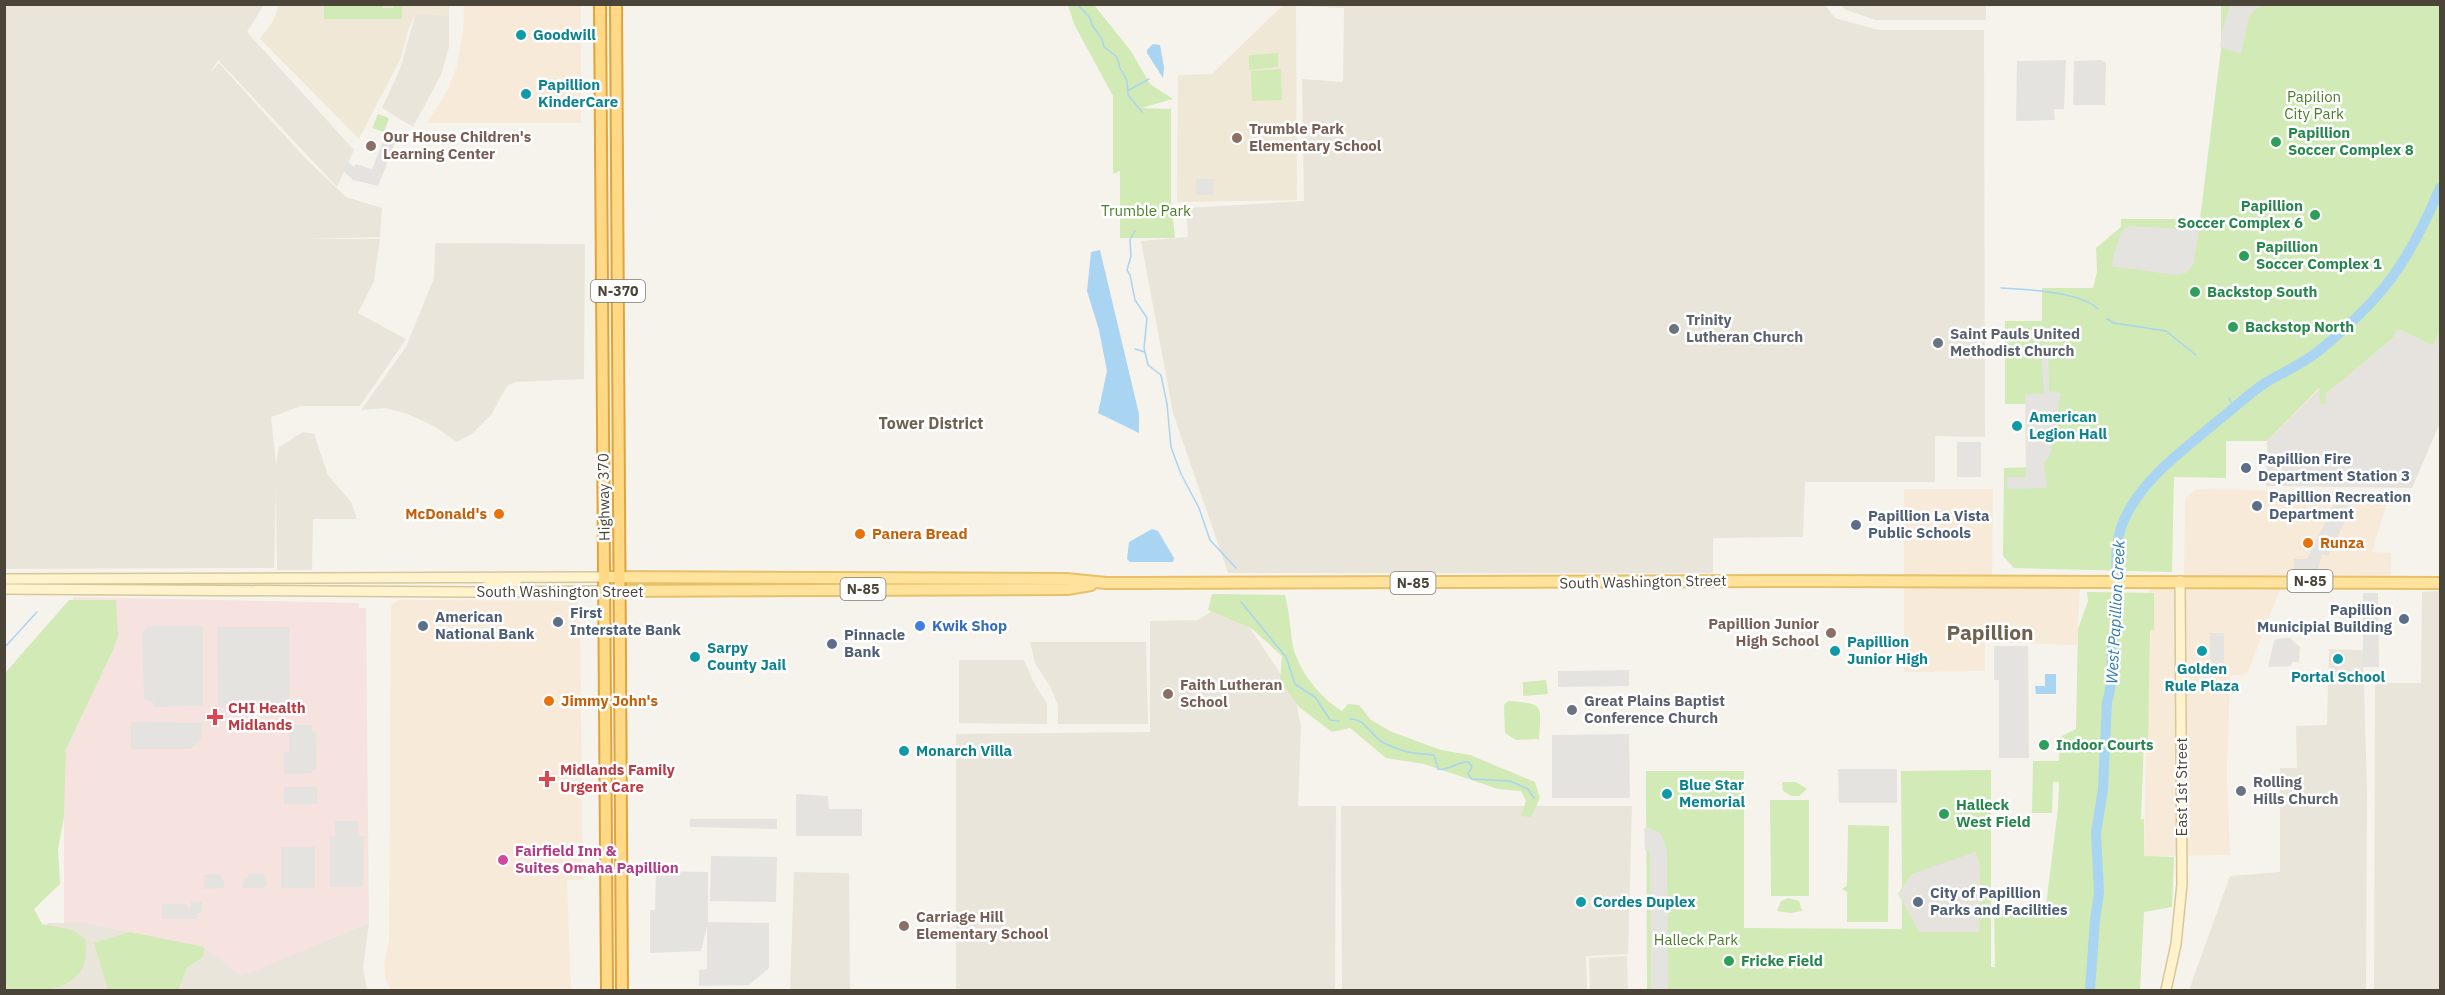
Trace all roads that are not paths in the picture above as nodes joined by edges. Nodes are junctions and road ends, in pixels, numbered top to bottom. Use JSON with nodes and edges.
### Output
{"nodes":[{"id":1,"x":600,"y":4,"type":"edge"},
{"id":2,"x":610,"y":4,"type":"edge"},
{"id":3,"x":616,"y":4,"type":"edge"},
{"id":4,"x":616,"y":43,"type":"junction"},
{"id":5,"x":612,"y":577,"type":"junction"},
{"id":6,"x":469,"y":578,"type":"junction"},
{"id":7,"x":533,"y":578,"type":"junction"},
{"id":8,"x":2180,"y":581,"type":"junction"},
{"id":9,"x":1106,"y":583,"type":"junction"},
{"id":10,"x":2440,"y":583,"type":"edge"},
{"id":11,"x":9,"y":584,"type":"edge"},
{"id":12,"x":414,"y":591,"type":"junction"},
{"id":13,"x":613,"y":591,"type":"junction"},
{"id":14,"x":469,"y":592,"type":"junction"},
{"id":15,"x":607,"y":990,"type":"edge"},
{"id":16,"x":622,"y":990,"type":"edge"},
{"id":17,"x":2166,"y":990,"type":"edge"}],
"edges":[{"from":1,"to":5,"type":"highway","name":"Highway 370","number":"N-370"},
{"from":2,"to":4,"type":"highway"},
{"from":3,"to":4,"type":"highway","name":"Highway 370","number":"N-370"},
{"from":4,"to":5,"type":"highway","name":"Highway 370","number":"N-370"},
{"from":5,"to":7,"type":"main road","name":"South Washington Street"},
{"from":5,"to":9,"type":"main road","name":"South Washington Street","number":"N-85"},
{"from":5,"to":13,"type":"highway","name":"Highway 370","number":"N-370"},
{"from":5,"to":13,"type":"highway","name":"Highway 370","number":"N-370"},
{"from":6,"to":7,"type":"main road","name":"South Washington Street"},
{"from":6,"to":11,"type":"main road","name":"South Washington Street"},
{"from":6,"to":12,"type":"main road"},
{"from":7,"to":14,"type":"main road"},
{"from":8,"to":9,"type":"main road","name":"South Washington Street","number":"N-85"},
{"from":8,"to":10,"type":"main road","number":"N-85"},
{"from":8,"to":17,"type":"main road","name":"East 1st Street"},
{"from":9,"to":13,"type":"main road","name":"South Washington Street","number":"N-85"},
{"from":11,"to":12,"type":"main road","name":"South Washington Street"},
{"from":12,"to":14,"type":"main road","name":"South Washington Street"},
{"from":13,"to":14,"type":"main road","name":"South Washington Street"},
{"from":13,"to":15,"type":"highway","name":"Highway 370","number":"N-370"},
{"from":13,"to":16,"type":"highway","name":"Highway 370","number":"N-370"}]}
